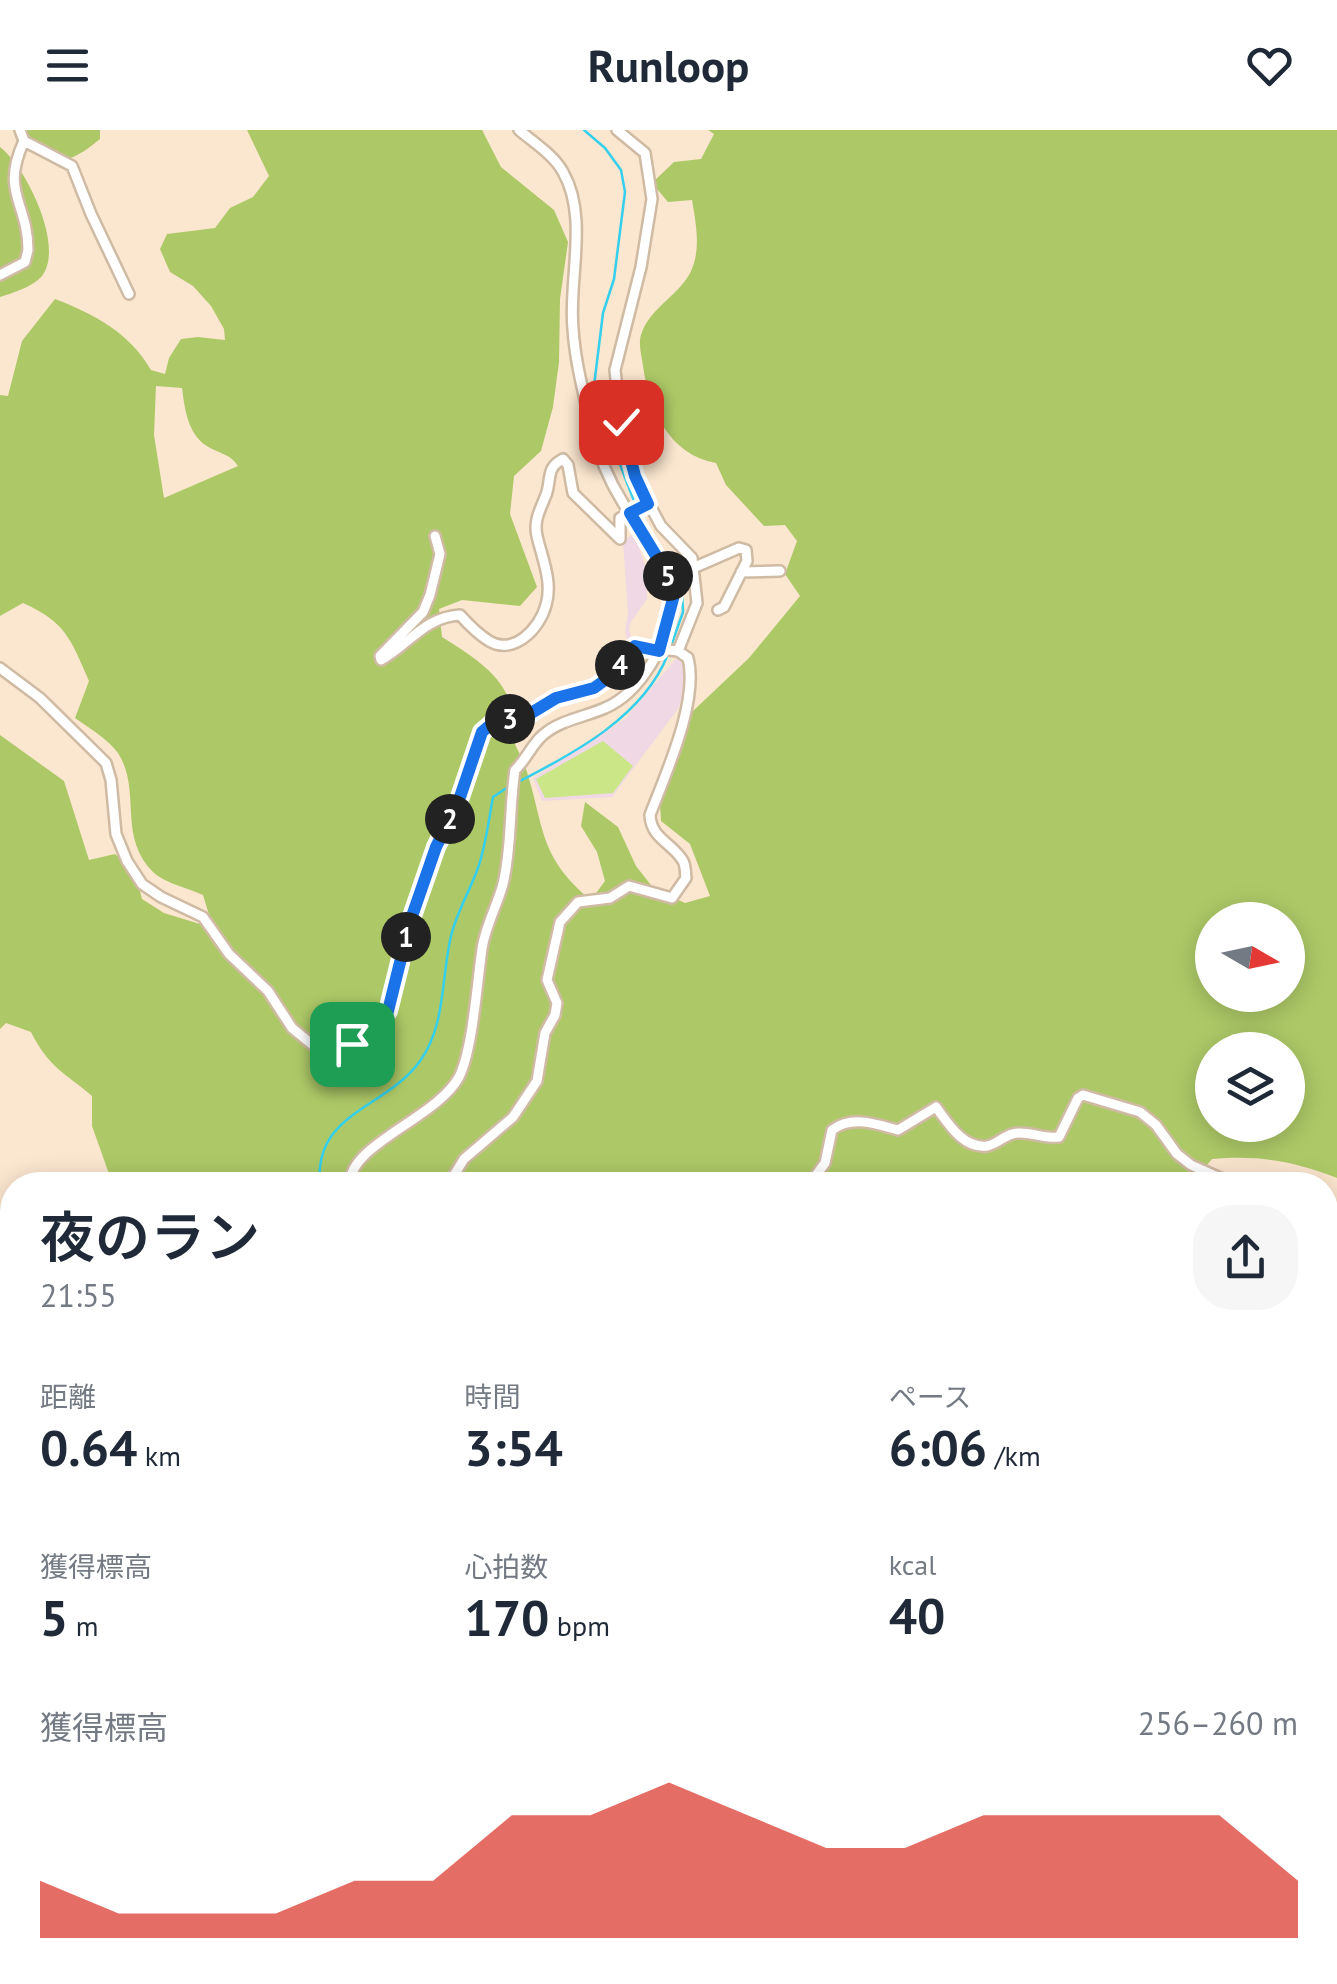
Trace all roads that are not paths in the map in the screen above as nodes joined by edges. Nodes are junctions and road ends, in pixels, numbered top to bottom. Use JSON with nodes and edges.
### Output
{"nodes":[{"id":1,"x":20,"y":130,"type":"edge"},
{"id":2,"x":519,"y":130,"type":"edge"},
{"id":3,"x":617,"y":130,"type":"edge"},
{"id":4,"x":24,"y":141,"type":"junction"},
{"id":5,"x":0,"y":275,"type":"edge"},
{"id":6,"x":129,"y":294,"type":"dead end"},
{"id":7,"x":648,"y":504,"type":"junction"},
{"id":8,"x":630,"y":513,"type":"junction"},
{"id":9,"x":435,"y":536,"type":"dead end"},
{"id":10,"x":693,"y":568,"type":"junction"},
{"id":11,"x":780,"y":571,"type":"dead end"},
{"id":12,"x":741,"y":572,"type":"junction"},
{"id":13,"x":718,"y":610,"type":"dead end"},
{"id":14,"x":659,"y":651,"type":"junction"},
{"id":15,"x":678,"y":651,"type":"junction"},
{"id":16,"x":0,"y":668,"type":"edge"},
{"id":17,"x":350,"y":1172,"type":"edge"},
{"id":18,"x":454,"y":1172,"type":"edge"},
{"id":19,"x":818,"y":1172,"type":"edge"},
{"id":20,"x":1207,"y":1172,"type":"edge"}],
"edges":[{"from":1,"to":4,"type":"street"},
{"from":2,"to":8,"type":"street"},
{"from":3,"to":7,"type":"street"},
{"from":4,"to":5,"type":"street"},
{"from":4,"to":6,"type":"street"},
{"from":7,"to":8,"type":"street"},
{"from":7,"to":10,"type":"street"},
{"from":8,"to":9,"type":"street"},
{"from":8,"to":14,"type":"street"},
{"from":10,"to":12,"type":"street"},
{"from":10,"to":15,"type":"street"},
{"from":11,"to":12,"type":"street"},
{"from":12,"to":13,"type":"street"},
{"from":14,"to":15,"type":"street"},
{"from":14,"to":16,"type":"street"},
{"from":14,"to":17,"type":"street"},
{"from":15,"to":18,"type":"street"},
{"from":19,"to":20,"type":"street"}]}
